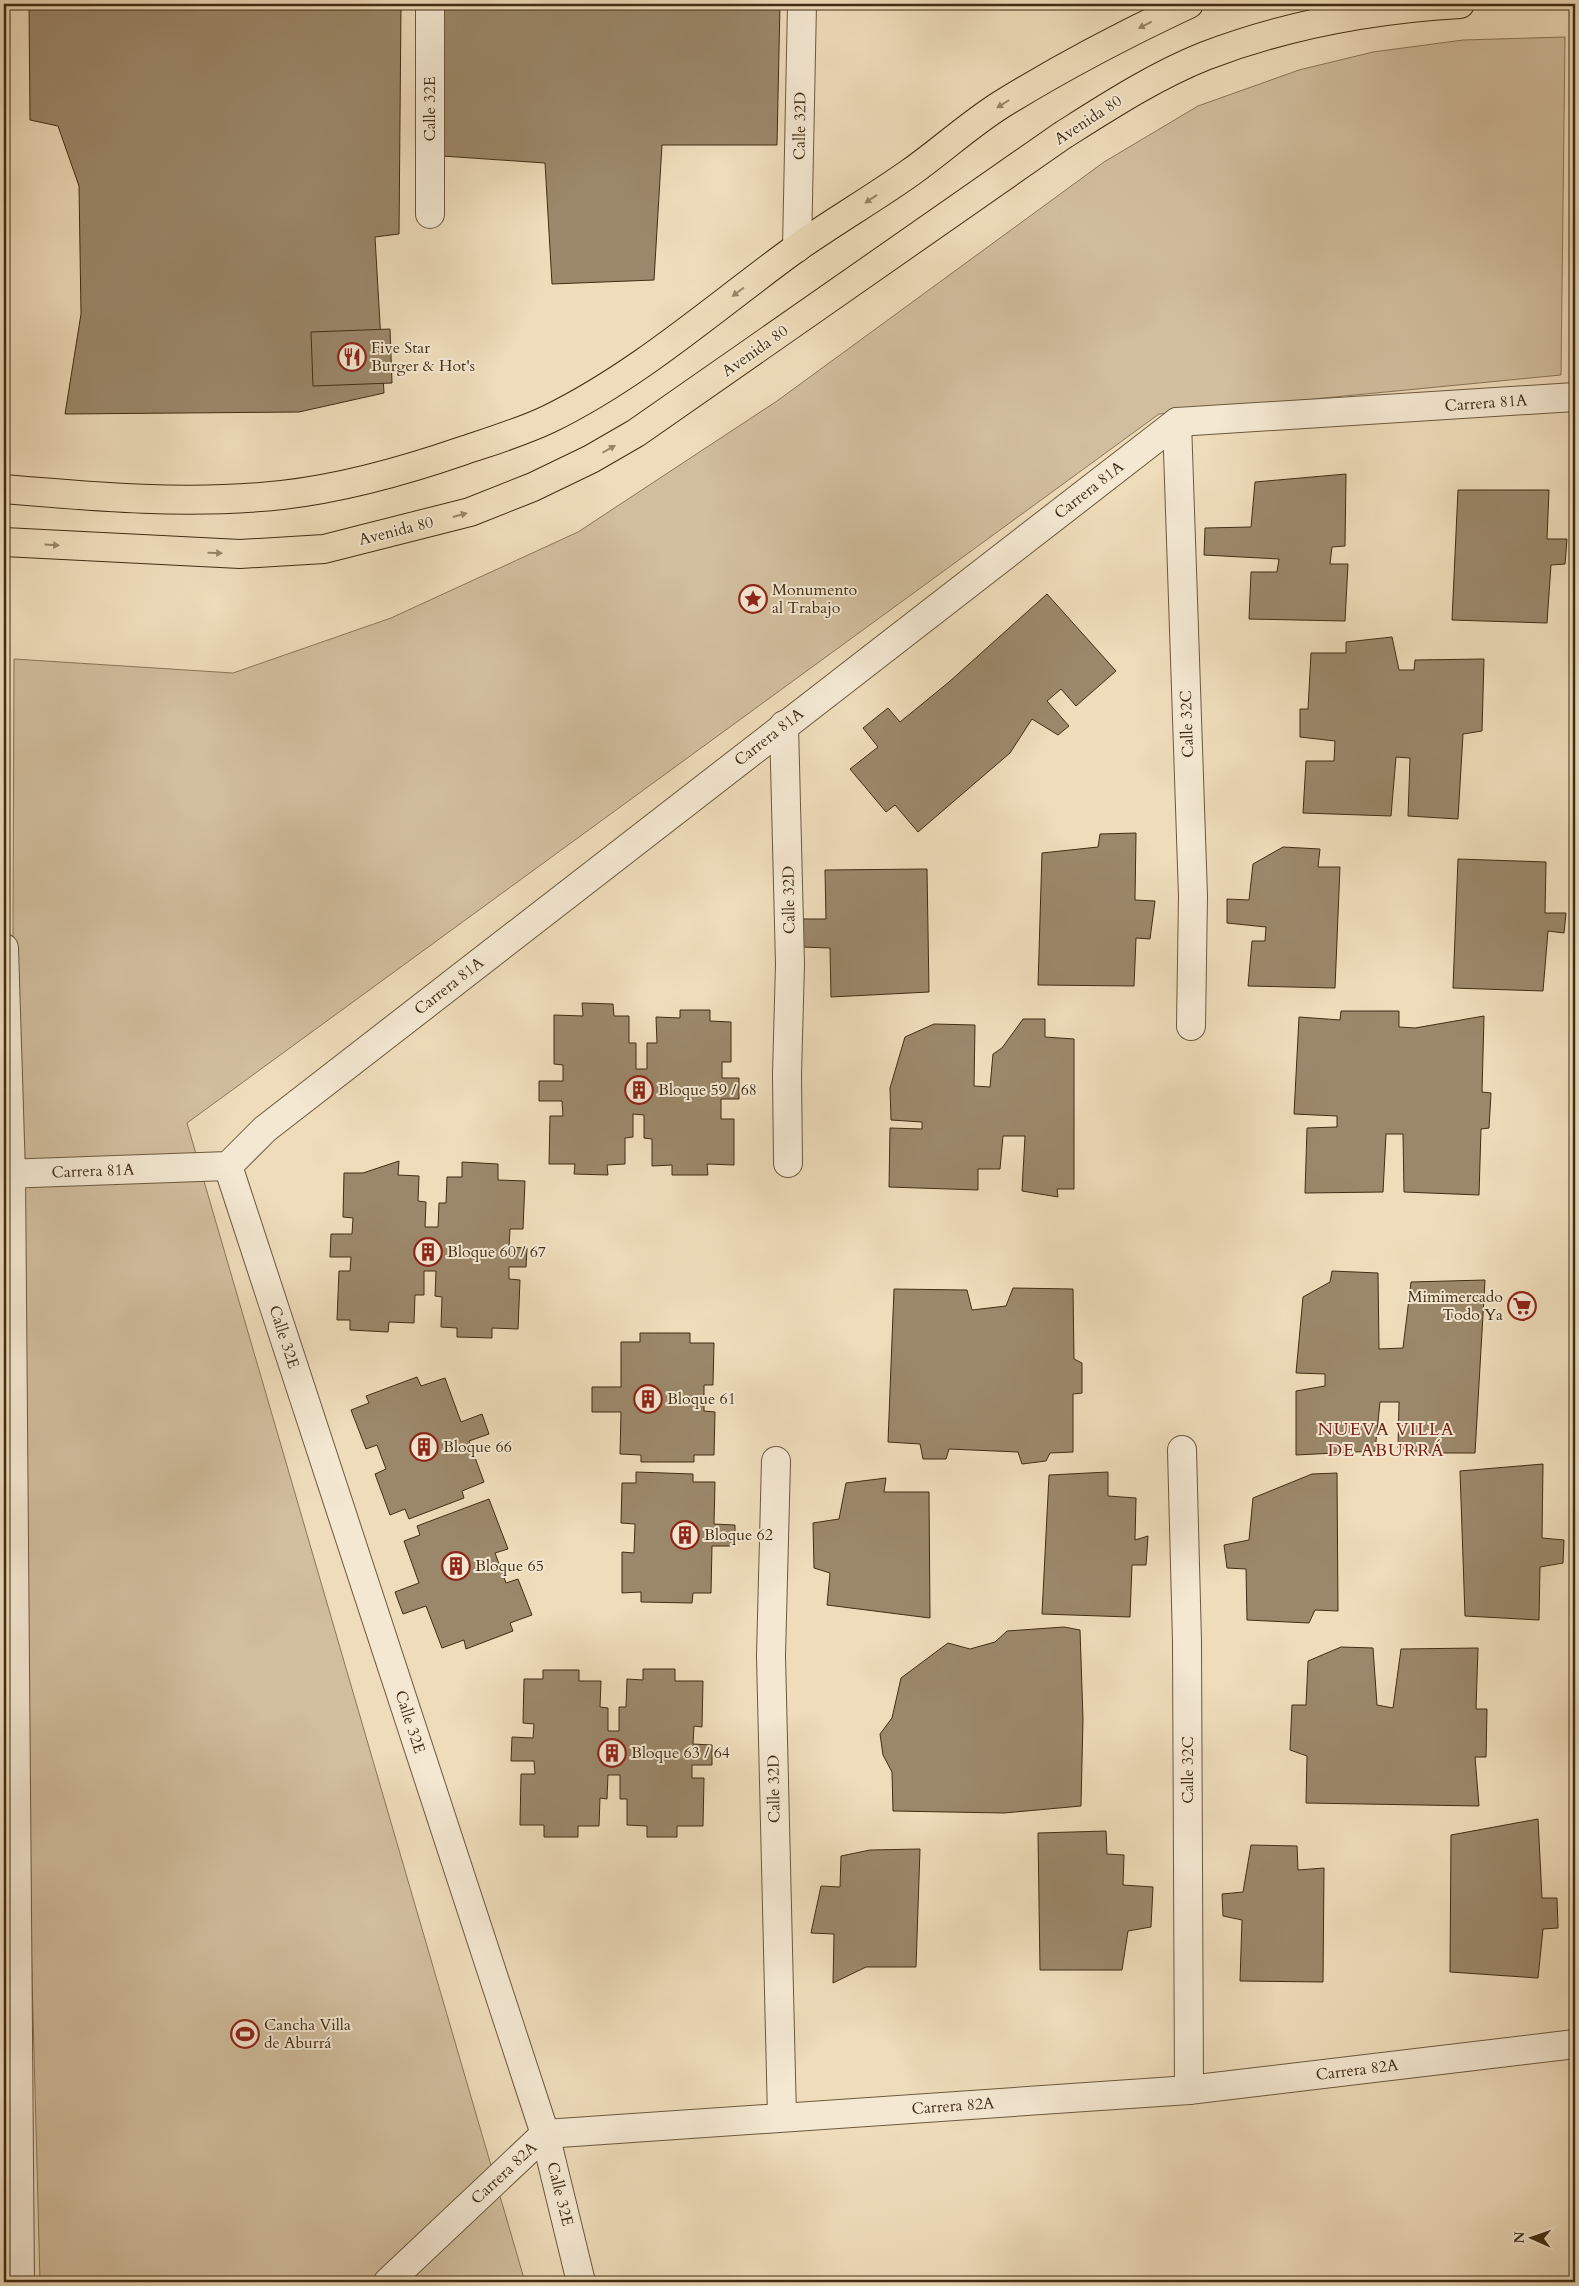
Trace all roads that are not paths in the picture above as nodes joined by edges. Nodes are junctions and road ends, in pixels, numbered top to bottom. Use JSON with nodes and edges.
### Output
{"nodes":[{"id":1,"x":430,"y":4,"type":"edge"},
{"id":2,"x":802,"y":4,"type":"edge"},
{"id":3,"x":1189,"y":4,"type":"edge"},
{"id":4,"x":1460,"y":4,"type":"edge"},
{"id":5,"x":430,"y":214,"type":"dead end"},
{"id":6,"x":797,"y":248,"type":"junction"},
{"id":7,"x":1575,"y":397,"type":"edge"},
{"id":8,"x":1177,"y":422,"type":"junction"},
{"id":9,"x":4,"y":489,"type":"edge"},
{"id":10,"x":4,"y":542,"type":"edge"},
{"id":11,"x":784,"y":725,"type":"junction"},
{"id":12,"x":4,"y":948,"type":"edge"},
{"id":13,"x":1192,"y":1026,"type":"dead end"},
{"id":14,"x":788,"y":1163,"type":"dead end"},
{"id":15,"x":228,"y":1166,"type":"junction"},
{"id":16,"x":7,"y":1174,"type":"edge"},
{"id":17,"x":1182,"y":1450,"type":"dead end"},
{"id":18,"x":776,"y":1461,"type":"dead end"},
{"id":19,"x":10,"y":1655,"type":"edge"},
{"id":20,"x":1575,"y":2044,"type":"edge"},
{"id":21,"x":1189,"y":2090,"type":"junction"},
{"id":22,"x":782,"y":2117,"type":"junction"},
{"id":23,"x":545,"y":2134,"type":"junction"},
{"id":24,"x":11,"y":2168,"type":"edge"},
{"id":25,"x":20,"y":2282,"type":"edge"},
{"id":26,"x":388,"y":2282,"type":"edge"},
{"id":27,"x":581,"y":2282,"type":"edge"}],
"edges":[{"from":1,"to":5,"type":"street","name":"Calle 32E"},
{"from":2,"to":6,"type":"street","name":"Calle 32D"},
{"from":3,"to":6,"type":"main road","one_way":true},
{"from":10,"to":4,"type":"main road","name":"Avenida 80","one_way":true},
{"from":6,"to":9,"type":"main road","one_way":true},
{"from":7,"to":8,"type":"street","name":"Carrera 81A"},
{"from":8,"to":11,"type":"street","name":"Carrera 81A"},
{"from":8,"to":13,"type":"street","name":"Calle 32C"},
{"from":11,"to":14,"type":"street","name":"Calle 32D"},
{"from":11,"to":15,"type":"street","name":"Carrera 81A"},
{"from":12,"to":16,"type":"street"},
{"from":15,"to":16,"type":"street","name":"Carrera 81A"},
{"from":15,"to":23,"type":"street","name":"Calle 32E"},
{"from":16,"to":19,"type":"street"},
{"from":17,"to":21,"type":"street","name":"Calle 32C"},
{"from":18,"to":22,"type":"street","name":"Calle 32D"},
{"from":19,"to":24,"type":"street"},
{"from":20,"to":21,"type":"street","name":"Carrera 82A"},
{"from":21,"to":22,"type":"street","name":"Carrera 82A"},
{"from":22,"to":23,"type":"street","name":"Carrera 82A"},
{"from":23,"to":26,"type":"street","name":"Carrera 82A"},
{"from":23,"to":27,"type":"street","name":"Calle 32E"},
{"from":24,"to":25,"type":"street"}]}
